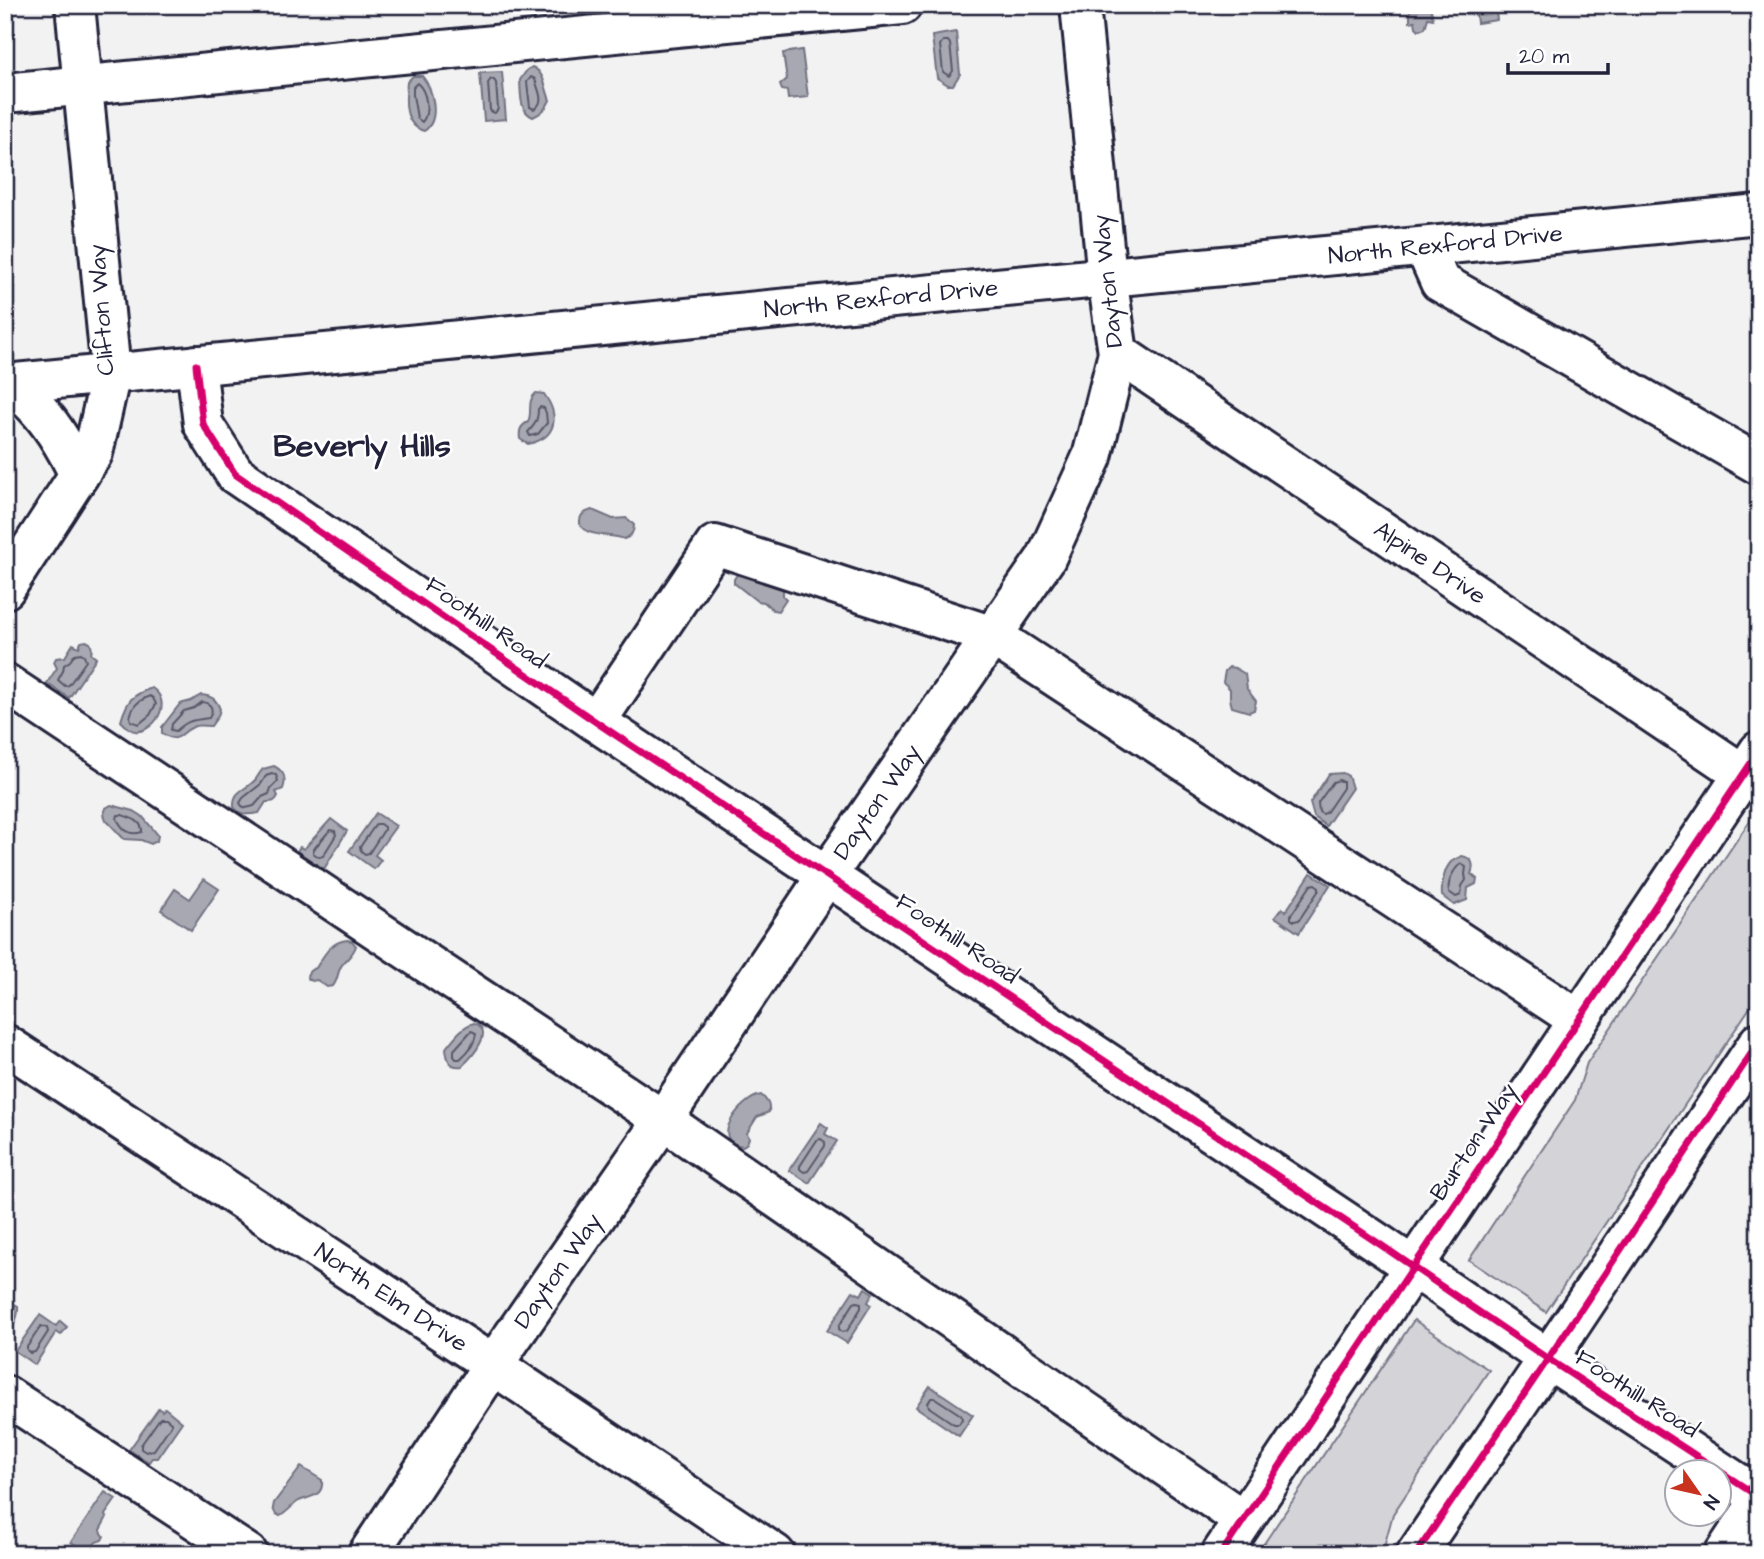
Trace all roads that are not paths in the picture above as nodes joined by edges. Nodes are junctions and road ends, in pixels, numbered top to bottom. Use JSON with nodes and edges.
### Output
{"nodes":[{"id":1,"x":75,"y":5,"type":"edge"},
{"id":2,"x":902,"y":5,"type":"edge"},
{"id":3,"x":1080,"y":5,"type":"edge"},
{"id":4,"x":83,"y":85,"type":"junction"},
{"id":5,"x":5,"y":93,"type":"edge"},
{"id":6,"x":1759,"y":215,"type":"edge"},
{"id":7,"x":1425,"y":248,"type":"junction"},
{"id":8,"x":1107,"y":277,"type":"junction"},
{"id":9,"x":1118,"y":353,"type":"junction"},
{"id":10,"x":196,"y":365,"type":"junction"},
{"id":11,"x":111,"y":373,"type":"junction"},
{"id":12,"x":5,"y":384,"type":"edge"},
{"id":13,"x":1759,"y":465,"type":"edge"},
{"id":14,"x":79,"y":474,"type":"junction"},
{"id":15,"x":5,"y":589,"type":"edge"},
{"id":16,"x":993,"y":636,"type":"junction"},
{"id":17,"x":5,"y":683,"type":"edge"},
{"id":18,"x":596,"y":722,"type":"junction"},
{"id":19,"x":1751,"y":762,"type":"edge"},
{"id":20,"x":827,"y":875,"type":"junction"},
{"id":21,"x":1579,"y":1020,"type":"junction"},
{"id":22,"x":1759,"y":1042,"type":"edge"},
{"id":23,"x":5,"y":1044,"type":"edge"},
{"id":24,"x":663,"y":1120,"type":"junction"},
{"id":25,"x":1413,"y":1267,"type":"junction"},
{"id":26,"x":1548,"y":1359,"type":"junction"},
{"id":27,"x":494,"y":1365,"type":"junction"},
{"id":28,"x":5,"y":1395,"type":"edge"},
{"id":29,"x":1759,"y":1499,"type":"edge"},
{"id":30,"x":1243,"y":1520,"type":"junction"},
{"id":31,"x":248,"y":1554,"type":"edge"},
{"id":32,"x":368,"y":1554,"type":"edge"},
{"id":33,"x":775,"y":1554,"type":"edge"},
{"id":34,"x":1221,"y":1554,"type":"edge"},
{"id":35,"x":1416,"y":1554,"type":"edge"},
{"id":36,"x":1724,"y":1554,"type":"edge"}],
"edges":[{"from":1,"to":4,"type":"street","name":"Clifton Way"},
{"from":2,"to":4,"type":"street"},
{"from":3,"to":8,"type":"street","name":"Dayton Way"},
{"from":4,"to":5,"type":"street"},
{"from":4,"to":11,"type":"street","name":"Clifton Way"},
{"from":6,"to":7,"type":"street","name":"North Rexford Drive"},
{"from":7,"to":8,"type":"street","name":"North Rexford Drive"},
{"from":7,"to":13,"type":"street"},
{"from":8,"to":9,"type":"street","name":"Dayton Way"},
{"from":8,"to":10,"type":"street","name":"North Rexford Drive"},
{"from":9,"to":16,"type":"street","name":"Dayton Way"},
{"from":9,"to":19,"type":"street","name":"Alpine Drive"},
{"from":10,"to":11,"type":"street","name":"North Rexford Drive"},
{"from":10,"to":18,"type":"street","name":"Foothill Road"},
{"from":11,"to":12,"type":"street","name":"North Rexford Drive"},
{"from":11,"to":14,"type":"street","name":"Clifton Way"},
{"from":12,"to":14,"type":"street"},
{"from":14,"to":15,"type":"street","name":"Clifton Way"},
{"from":16,"to":18,"type":"street"},
{"from":16,"to":20,"type":"street","name":"Dayton Way"},
{"from":16,"to":21,"type":"street"},
{"from":17,"to":24,"type":"street"},
{"from":18,"to":20,"type":"street","name":"Foothill Road"},
{"from":19,"to":21,"type":"street","name":"Burton Way"},
{"from":20,"to":24,"type":"street","name":"Dayton Way"},
{"from":20,"to":25,"type":"street","name":"Foothill Road"},
{"from":21,"to":25,"type":"street","name":"Burton Way"},
{"from":22,"to":26,"type":"street"},
{"from":23,"to":27,"type":"street","name":"North Elm Drive"},
{"from":24,"to":27,"type":"street","name":"Dayton Way"},
{"from":24,"to":30,"type":"street"},
{"from":25,"to":26,"type":"street","name":"Foothill Road"},
{"from":25,"to":30,"type":"street","name":"Burton Way"},
{"from":26,"to":29,"type":"street","name":"Foothill Road"},
{"from":26,"to":35,"type":"street"},
{"from":27,"to":32,"type":"street","name":"Dayton Way"},
{"from":27,"to":33,"type":"street","name":"North Elm Drive"},
{"from":28,"to":31,"type":"street"},
{"from":29,"to":36,"type":"street"},
{"from":30,"to":34,"type":"street","name":"Burton Way"}]}
